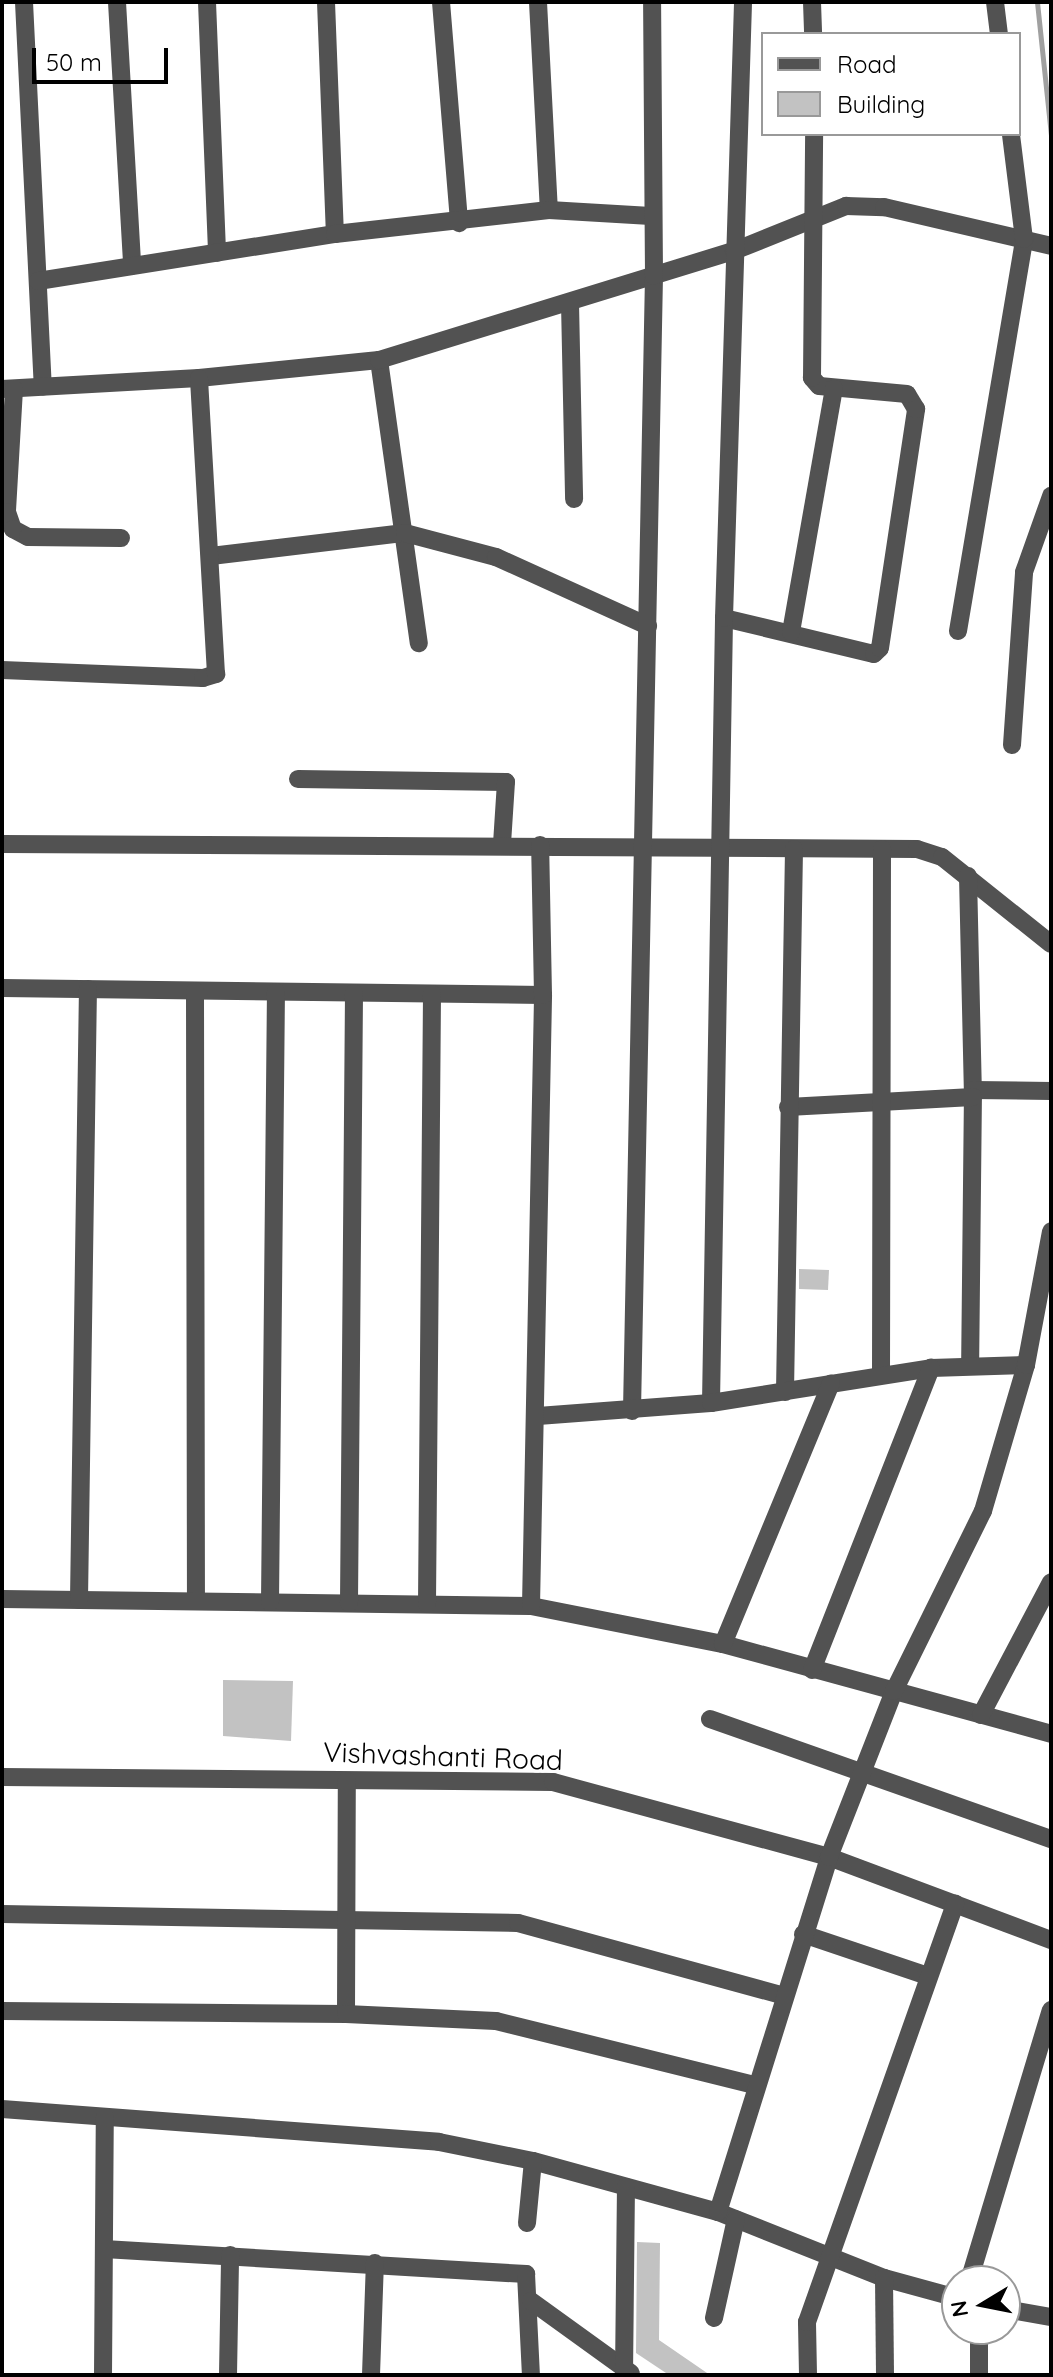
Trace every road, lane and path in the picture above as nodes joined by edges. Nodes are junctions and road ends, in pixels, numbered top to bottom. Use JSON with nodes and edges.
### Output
{"nodes":[{"id":1,"x":24,"y":2,"type":"edge"},
{"id":2,"x":117,"y":2,"type":"edge"},
{"id":3,"x":207,"y":2,"type":"edge"},
{"id":4,"x":326,"y":2,"type":"edge"},
{"id":5,"x":441,"y":2,"type":"edge"},
{"id":6,"x":538,"y":2,"type":"edge"},
{"id":7,"x":652,"y":2,"type":"edge"},
{"id":8,"x":743,"y":2,"type":"edge"},
{"id":9,"x":812,"y":2,"type":"edge"},
{"id":10,"x":995,"y":2,"type":"edge"},
{"id":11,"x":813,"y":32,"type":"edge"},
{"id":12,"x":999,"y":32,"type":"edge"},
{"id":13,"x":814,"y":136,"type":"edge"},
{"id":14,"x":1011,"y":136,"type":"edge"},
{"id":15,"x":549,"y":210,"type":"junction"},
{"id":16,"x":651,"y":216,"type":"junction"},
{"id":17,"x":814,"y":220,"type":"junction"},
{"id":18,"x":459,"y":223,"type":"junction"},
{"id":19,"x":335,"y":234,"type":"junction"},
{"id":20,"x":1024,"y":239,"type":"junction"},
{"id":21,"x":1051,"y":246,"type":"edge"},
{"id":22,"x":734,"y":251,"type":"junction"},
{"id":23,"x":217,"y":253,"type":"junction"},
{"id":24,"x":132,"y":266,"type":"junction"},
{"id":25,"x":654,"y":276,"type":"junction"},
{"id":26,"x":38,"y":281,"type":"junction"},
{"id":27,"x":570,"y":303,"type":"junction"},
{"id":28,"x":379,"y":360,"type":"junction"},
{"id":29,"x":199,"y":378,"type":"junction"},
{"id":30,"x":43,"y":387,"type":"junction"},
{"id":31,"x":8,"y":389,"type":"edge"},
{"id":32,"x":834,"y":389,"type":"junction"},
{"id":33,"x":1051,"y":496,"type":"edge"},
{"id":34,"x":574,"y":499,"type":"dead end"},
{"id":35,"x":405,"y":533,"type":"junction"},
{"id":36,"x":121,"y":538,"type":"dead end"},
{"id":37,"x":211,"y":556,"type":"junction"},
{"id":38,"x":724,"y":618,"type":"junction"},
{"id":39,"x":648,"y":626,"type":"junction"},
{"id":40,"x":958,"y":631,"type":"dead end"},
{"id":41,"x":791,"y":632,"type":"junction"},
{"id":42,"x":419,"y":643,"type":"dead end"},
{"id":43,"x":2,"y":670,"type":"edge"},
{"id":44,"x":1012,"y":745,"type":"dead end"},
{"id":45,"x":298,"y":779,"type":"dead end"},
{"id":46,"x":2,"y":844,"type":"edge"},
{"id":47,"x":502,"y":844,"type":"junction"},
{"id":48,"x":540,"y":845,"type":"junction"},
{"id":49,"x":643,"y":847,"type":"junction"},
{"id":50,"x":721,"y":849,"type":"junction"},
{"id":51,"x":794,"y":849,"type":"junction"},
{"id":52,"x":882,"y":849,"type":"junction"},
{"id":53,"x":968,"y":876,"type":"junction"},
{"id":54,"x":1051,"y":944,"type":"edge"},
{"id":55,"x":2,"y":988,"type":"edge"},
{"id":56,"x":88,"y":989,"type":"junction"},
{"id":57,"x":195,"y":991,"type":"junction"},
{"id":58,"x":276,"y":992,"type":"junction"},
{"id":59,"x":354,"y":993,"type":"junction"},
{"id":60,"x":432,"y":994,"type":"junction"},
{"id":61,"x":543,"y":995,"type":"junction"},
{"id":62,"x":1051,"y":1091,"type":"edge"},
{"id":63,"x":973,"y":1093,"type":"junction"},
{"id":64,"x":881,"y":1101,"type":"junction"},
{"id":65,"x":788,"y":1107,"type":"junction"},
{"id":66,"x":1051,"y":1231,"type":"edge"},
{"id":67,"x":1046,"y":1279,"type":"edge"},
{"id":68,"x":970,"y":1365,"type":"junction"},
{"id":69,"x":1026,"y":1365,"type":"junction"},
{"id":70,"x":931,"y":1368,"type":"junction"},
{"id":71,"x":881,"y":1375,"type":"junction"},
{"id":72,"x":831,"y":1383,"type":"junction"},
{"id":73,"x":785,"y":1392,"type":"junction"},
{"id":74,"x":711,"y":1403,"type":"junction"},
{"id":75,"x":632,"y":1411,"type":"junction"},
{"id":76,"x":538,"y":1416,"type":"junction"},
{"id":77,"x":1051,"y":1582,"type":"edge"},
{"id":78,"x":2,"y":1599,"type":"edge"},
{"id":79,"x":79,"y":1600,"type":"junction"},
{"id":80,"x":196,"y":1601,"type":"junction"},
{"id":81,"x":270,"y":1602,"type":"junction"},
{"id":82,"x":349,"y":1603,"type":"junction"},
{"id":83,"x":427,"y":1604,"type":"junction"},
{"id":84,"x":531,"y":1606,"type":"junction"},
{"id":85,"x":723,"y":1644,"type":"junction"},
{"id":86,"x":812,"y":1670,"type":"junction"},
{"id":87,"x":894,"y":1691,"type":"junction"},
{"id":88,"x":981,"y":1715,"type":"junction"},
{"id":89,"x":710,"y":1719,"type":"dead end"},
{"id":90,"x":1051,"y":1734,"type":"edge"},
{"id":91,"x":863,"y":1776,"type":"junction"},
{"id":92,"x":2,"y":1777,"type":"edge"},
{"id":93,"x":347,"y":1781,"type":"junction"},
{"id":94,"x":1051,"y":1839,"type":"edge"},
{"id":95,"x":829,"y":1857,"type":"junction"},
{"id":96,"x":955,"y":1903,"type":"junction"},
{"id":97,"x":2,"y":1914,"type":"edge"},
{"id":98,"x":349,"y":1919,"type":"junction"},
{"id":99,"x":803,"y":1934,"type":"junction"},
{"id":100,"x":1051,"y":1940,"type":"edge"},
{"id":101,"x":928,"y":1976,"type":"junction"},
{"id":102,"x":784,"y":1996,"type":"junction"},
{"id":103,"x":1051,"y":2010,"type":"edge"},
{"id":104,"x":2,"y":2011,"type":"edge"},
{"id":105,"x":346,"y":2014,"type":"junction"},
{"id":106,"x":755,"y":2085,"type":"junction"},
{"id":107,"x":2,"y":2109,"type":"edge"},
{"id":108,"x":105,"y":2117,"type":"junction"},
{"id":109,"x":533,"y":2161,"type":"junction"},
{"id":110,"x":626,"y":2187,"type":"junction"},
{"id":111,"x":718,"y":2212,"type":"junction"},
{"id":112,"x":736,"y":2219,"type":"junction"},
{"id":113,"x":527,"y":2223,"type":"dead end"},
{"id":114,"x":104,"y":2249,"type":"junction"},
{"id":115,"x":831,"y":2254,"type":"junction"},
{"id":116,"x":230,"y":2255,"type":"junction"},
{"id":117,"x":375,"y":2263,"type":"junction"},
{"id":118,"x":974,"y":2265,"type":"edge"},
{"id":119,"x":884,"y":2278,"type":"junction"},
{"id":120,"x":941,"y":2294,"type":"edge"},
{"id":121,"x":531,"y":2301,"type":"junction"},
{"id":122,"x":1021,"y":2312,"type":"edge"},
{"id":123,"x":1051,"y":2317,"type":"edge"},
{"id":124,"x":714,"y":2318,"type":"dead end"},
{"id":125,"x":979,"y":2345,"type":"edge"},
{"id":126,"x":627,"y":2373,"type":"edge"},
{"id":127,"x":103,"y":2375,"type":"edge"},
{"id":128,"x":228,"y":2375,"type":"edge"},
{"id":129,"x":371,"y":2375,"type":"edge"},
{"id":130,"x":531,"y":2375,"type":"edge"},
{"id":131,"x":808,"y":2375,"type":"edge"},
{"id":132,"x":885,"y":2375,"type":"edge"},
{"id":133,"x":979,"y":2375,"type":"edge"}],
"edges":[{"from":1,"to":26,"type":"street"},
{"from":2,"to":24,"type":"street"},
{"from":3,"to":23,"type":"street"},
{"from":4,"to":19,"type":"street"},
{"from":5,"to":18,"type":"street"},
{"from":6,"to":15,"type":"street"},
{"from":7,"to":16,"type":"street"},
{"from":8,"to":22,"type":"street"},
{"from":9,"to":11,"type":"street"},
{"from":10,"to":12,"type":"street"},
{"from":13,"to":17,"type":"street"},
{"from":14,"to":20,"type":"street"},
{"from":15,"to":16,"type":"street"},
{"from":15,"to":18,"type":"street"},
{"from":16,"to":25,"type":"street"},
{"from":17,"to":20,"type":"street"},
{"from":17,"to":22,"type":"street"},
{"from":17,"to":32,"type":"street"},
{"from":18,"to":19,"type":"street"},
{"from":19,"to":23,"type":"street"},
{"from":20,"to":21,"type":"street"},
{"from":20,"to":40,"type":"street"},
{"from":22,"to":25,"type":"street"},
{"from":22,"to":38,"type":"street"},
{"from":23,"to":24,"type":"street"},
{"from":24,"to":26,"type":"street"},
{"from":25,"to":27,"type":"street"},
{"from":25,"to":39,"type":"street"},
{"from":26,"to":30,"type":"street"},
{"from":27,"to":28,"type":"street"},
{"from":27,"to":34,"type":"street"},
{"from":28,"to":29,"type":"street"},
{"from":28,"to":35,"type":"street"},
{"from":29,"to":30,"type":"street"},
{"from":29,"to":37,"type":"street"},
{"from":30,"to":31,"type":"street"},
{"from":31,"to":36,"type":"street"},
{"from":32,"to":41,"type":"street"},
{"from":32,"to":41,"type":"street"},
{"from":33,"to":44,"type":"street"},
{"from":35,"to":37,"type":"street"},
{"from":35,"to":39,"type":"street"},
{"from":35,"to":42,"type":"street"},
{"from":37,"to":43,"type":"street"},
{"from":38,"to":41,"type":"street"},
{"from":38,"to":50,"type":"street"},
{"from":39,"to":49,"type":"street"},
{"from":45,"to":47,"type":"street"},
{"from":46,"to":47,"type":"street"},
{"from":47,"to":48,"type":"street"},
{"from":48,"to":49,"type":"street"},
{"from":48,"to":61,"type":"street"},
{"from":49,"to":50,"type":"street"},
{"from":49,"to":75,"type":"street"},
{"from":50,"to":51,"type":"street"},
{"from":50,"to":74,"type":"street"},
{"from":51,"to":52,"type":"street"},
{"from":51,"to":65,"type":"street"},
{"from":52,"to":53,"type":"street"},
{"from":52,"to":64,"type":"street"},
{"from":53,"to":54,"type":"street"},
{"from":53,"to":63,"type":"street"},
{"from":55,"to":56,"type":"street"},
{"from":56,"to":57,"type":"street"},
{"from":56,"to":79,"type":"street"},
{"from":57,"to":58,"type":"street"},
{"from":57,"to":80,"type":"street"},
{"from":58,"to":59,"type":"street"},
{"from":58,"to":81,"type":"street"},
{"from":59,"to":60,"type":"street"},
{"from":59,"to":82,"type":"street"},
{"from":60,"to":61,"type":"street"},
{"from":60,"to":83,"type":"street"},
{"from":61,"to":76,"type":"street"},
{"from":62,"to":63,"type":"street"},
{"from":63,"to":64,"type":"street"},
{"from":63,"to":68,"type":"street"},
{"from":64,"to":65,"type":"street"},
{"from":64,"to":71,"type":"street"},
{"from":65,"to":73,"type":"street"},
{"from":66,"to":67,"type":"street"},
{"from":67,"to":69,"type":"street"},
{"from":68,"to":69,"type":"street"},
{"from":68,"to":70,"type":"street"},
{"from":69,"to":87,"type":"street"},
{"from":70,"to":71,"type":"street"},
{"from":70,"to":86,"type":"street"},
{"from":71,"to":72,"type":"street"},
{"from":72,"to":73,"type":"street"},
{"from":72,"to":85,"type":"street"},
{"from":73,"to":74,"type":"street"},
{"from":74,"to":75,"type":"street"},
{"from":75,"to":76,"type":"street"},
{"from":76,"to":84,"type":"street"},
{"from":77,"to":88,"type":"street"},
{"from":78,"to":79,"type":"street"},
{"from":79,"to":80,"type":"street"},
{"from":80,"to":81,"type":"street"},
{"from":81,"to":82,"type":"street"},
{"from":82,"to":83,"type":"street"},
{"from":83,"to":84,"type":"street"},
{"from":84,"to":85,"type":"street"},
{"from":85,"to":86,"type":"street"},
{"from":86,"to":87,"type":"street"},
{"from":87,"to":88,"type":"street"},
{"from":87,"to":91,"type":"street"},
{"from":88,"to":90,"type":"street"},
{"from":89,"to":91,"type":"street"},
{"from":91,"to":94,"type":"street"},
{"from":91,"to":95,"type":"street"},
{"from":92,"to":93,"type":"street","name":"Vishvashanti Road"},
{"from":93,"to":95,"type":"street","name":"Vishvashanti Road"},
{"from":93,"to":98,"type":"street"},
{"from":95,"to":96,"type":"street","name":"Vishvashanti Road"},
{"from":95,"to":99,"type":"street"},
{"from":96,"to":100,"type":"street","name":"Vishvashanti Road"},
{"from":96,"to":101,"type":"street"},
{"from":97,"to":98,"type":"street"},
{"from":98,"to":102,"type":"street"},
{"from":98,"to":105,"type":"street"},
{"from":99,"to":101,"type":"street"},
{"from":99,"to":102,"type":"street"},
{"from":101,"to":115,"type":"street"},
{"from":102,"to":106,"type":"street"},
{"from":103,"to":118,"type":"street"},
{"from":104,"to":105,"type":"street"},
{"from":105,"to":106,"type":"street"},
{"from":106,"to":111,"type":"street"},
{"from":107,"to":108,"type":"street"},
{"from":108,"to":109,"type":"street"},
{"from":108,"to":114,"type":"street"},
{"from":109,"to":110,"type":"street"},
{"from":109,"to":113,"type":"street"},
{"from":110,"to":111,"type":"street"},
{"from":110,"to":126,"type":"street"},
{"from":111,"to":112,"type":"street"},
{"from":112,"to":115,"type":"street"},
{"from":112,"to":124,"type":"street"},
{"from":114,"to":116,"type":"street"},
{"from":114,"to":127,"type":"street"},
{"from":115,"to":119,"type":"street"},
{"from":115,"to":131,"type":"street"},
{"from":116,"to":117,"type":"street"},
{"from":116,"to":128,"type":"street"},
{"from":117,"to":121,"type":"street"},
{"from":117,"to":129,"type":"street"},
{"from":119,"to":120,"type":"street"},
{"from":119,"to":132,"type":"street"},
{"from":121,"to":126,"type":"street"},
{"from":121,"to":130,"type":"street"},
{"from":122,"to":123,"type":"street"},
{"from":125,"to":133,"type":"street"}]}
